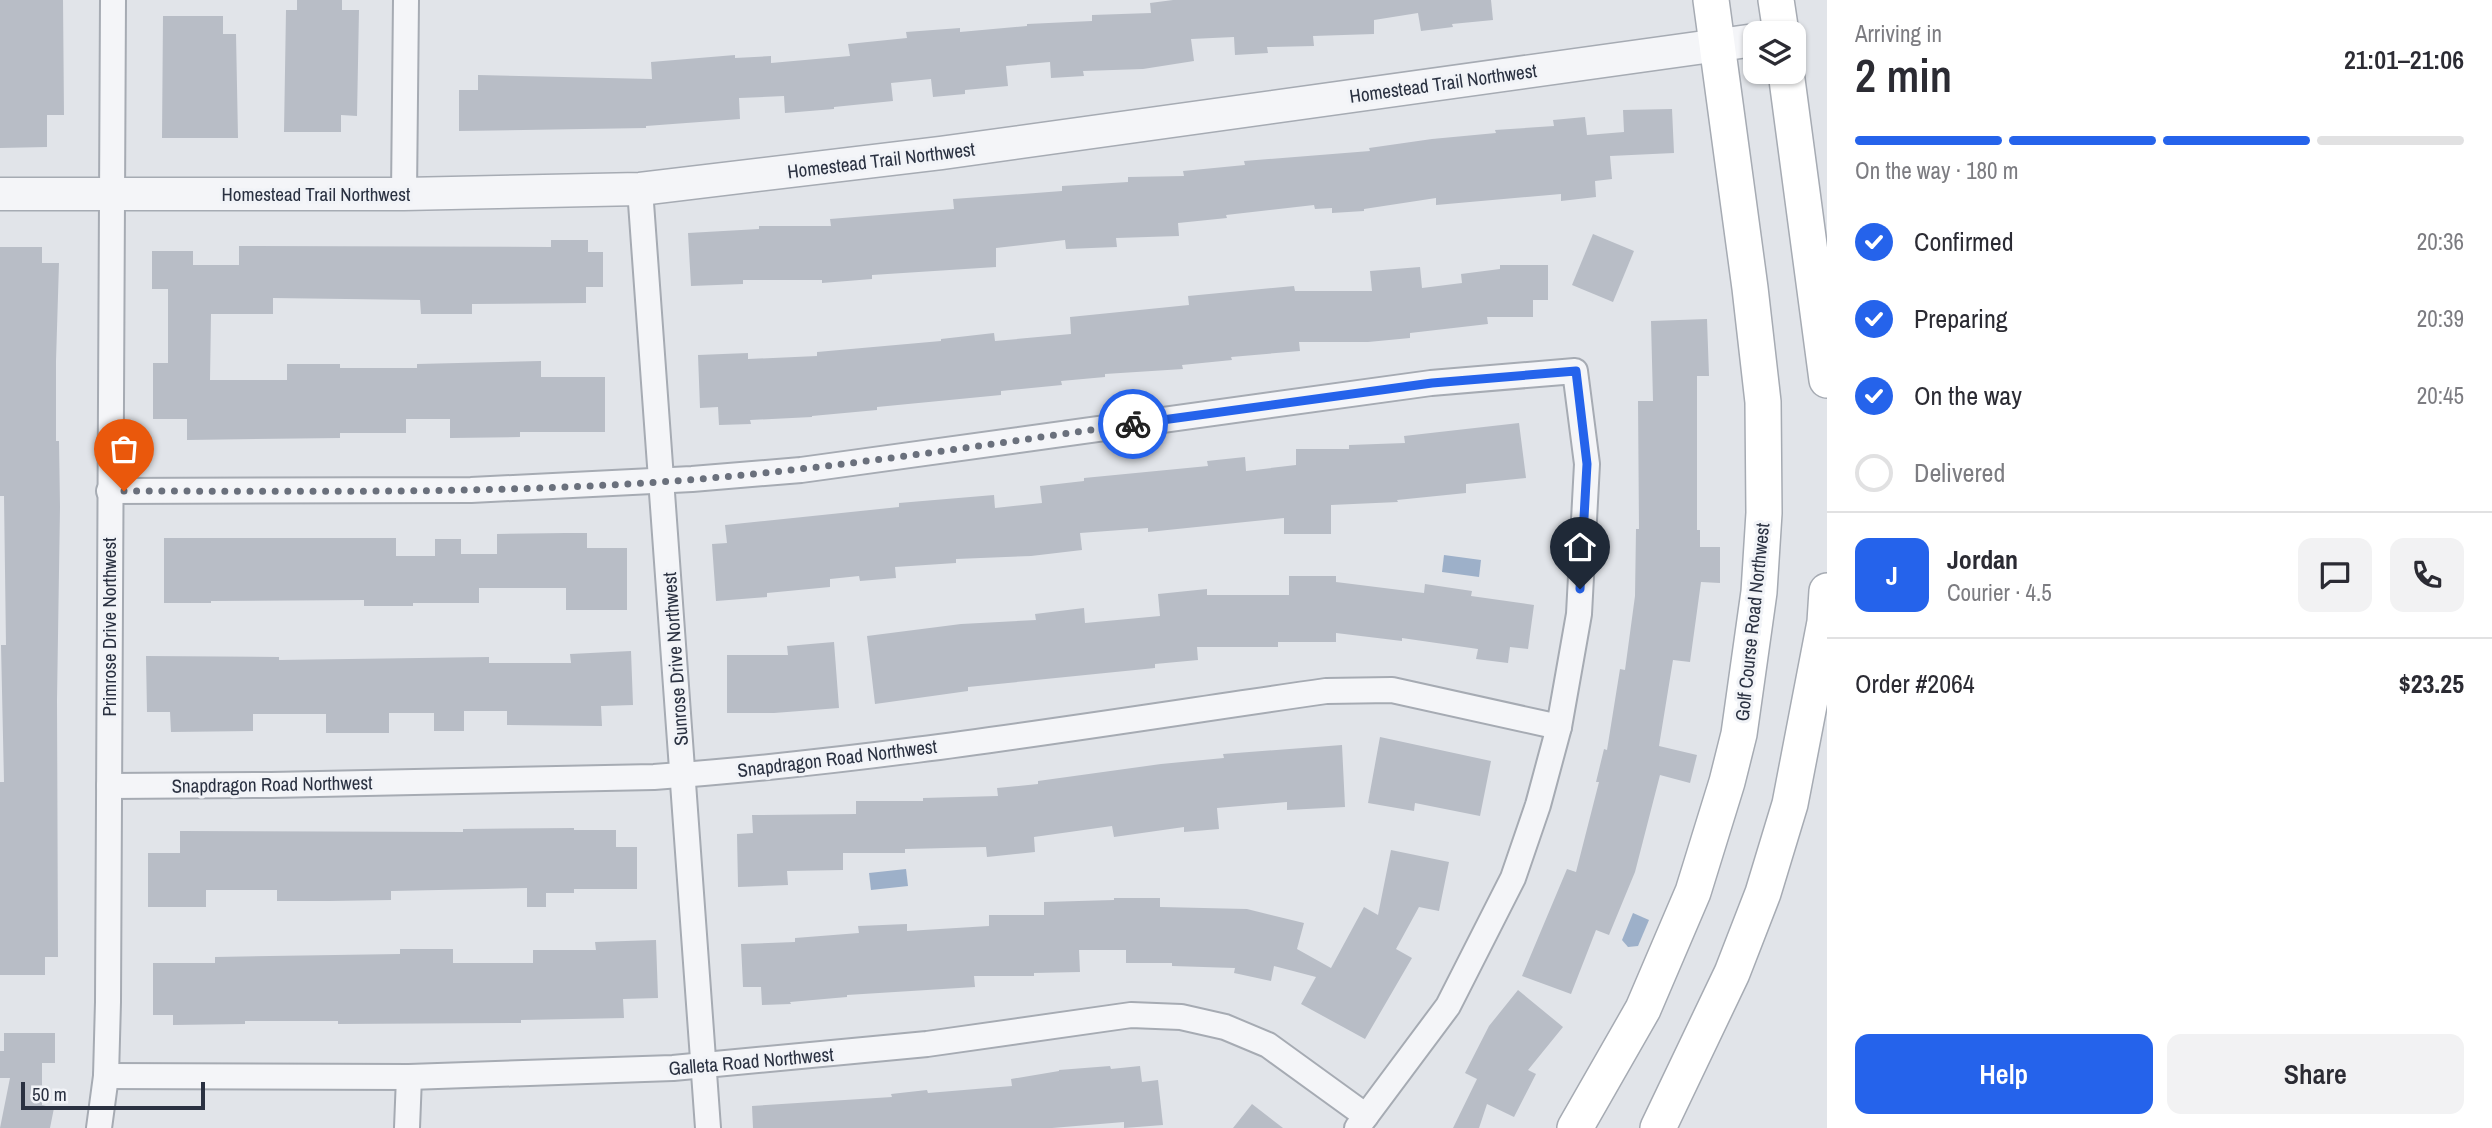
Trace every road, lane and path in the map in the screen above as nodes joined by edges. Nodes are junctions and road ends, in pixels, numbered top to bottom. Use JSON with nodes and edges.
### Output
{"nodes":[{"id":1,"x":113,"y":0,"type":"edge"},
{"id":2,"x":406,"y":0,"type":"edge"},
{"id":3,"x":1711,"y":0,"type":"edge"},
{"id":4,"x":1776,"y":0,"type":"edge"},
{"id":5,"x":1779,"y":21,"type":"edge"},
{"id":6,"x":1743,"y":42,"type":"edge"},
{"id":7,"x":1717,"y":45,"type":"junction"},
{"id":8,"x":1788,"y":84,"type":"edge"},
{"id":9,"x":640,"y":189,"type":"junction"},
{"id":10,"x":0,"y":194,"type":"edge"},
{"id":11,"x":110,"y":194,"type":"junction"},
{"id":12,"x":404,"y":194,"type":"junction"},
{"id":13,"x":1827,"y":380,"type":"edge"},
{"id":14,"x":661,"y":482,"type":"junction"},
{"id":15,"x":109,"y":491,"type":"junction"},
{"id":16,"x":1827,"y":591,"type":"edge"},
{"id":17,"x":1559,"y":727,"type":"junction"},
{"id":18,"x":683,"y":775,"type":"junction"},
{"id":19,"x":109,"y":786,"type":"junction"},
{"id":20,"x":704,"y":1066,"type":"junction"},
{"id":21,"x":106,"y":1076,"type":"junction"},
{"id":22,"x":409,"y":1077,"type":"junction"},
{"id":23,"x":1362,"y":1122,"type":"edge"},
{"id":24,"x":99,"y":1128,"type":"edge"},
{"id":25,"x":407,"y":1128,"type":"edge"},
{"id":26,"x":708,"y":1128,"type":"edge"},
{"id":27,"x":1575,"y":1128,"type":"edge"},
{"id":28,"x":1658,"y":1128,"type":"edge"}],
"edges":[{"from":1,"to":11,"type":"street","name":"Primrose Drive Northwest"},
{"from":2,"to":12,"type":"street"},
{"from":3,"to":7,"type":"main road","name":"Golf Course Road Northwest"},
{"from":4,"to":5,"type":"main road"},
{"from":6,"to":7,"type":"street","name":"Homestead Trail Northwest"},
{"from":7,"to":9,"type":"street","name":"Homestead Trail Northwest"},
{"from":7,"to":27,"type":"main road","name":"Golf Course Road Northwest"},
{"from":8,"to":13,"type":"main road"},
{"from":9,"to":12,"type":"street","name":"Homestead Trail Northwest"},
{"from":9,"to":14,"type":"street","name":"Sunrose Drive Northwest"},
{"from":10,"to":11,"type":"street","name":"Homestead Trail Northwest"},
{"from":11,"to":12,"type":"street","name":"Homestead Trail Northwest"},
{"from":11,"to":15,"type":"street","name":"Primrose Drive Northwest"},
{"from":14,"to":15,"type":"street"},
{"from":14,"to":17,"type":"street"},
{"from":14,"to":18,"type":"street","name":"Sunrose Drive Northwest"},
{"from":15,"to":19,"type":"street","name":"Primrose Drive Northwest"},
{"from":16,"to":28,"type":"main road"},
{"from":17,"to":18,"type":"street","name":"Snapdragon Road Northwest"},
{"from":17,"to":23,"type":"street"},
{"from":18,"to":19,"type":"street","name":"Snapdragon Road Northwest"},
{"from":18,"to":20,"type":"street","name":"Sunrose Drive Northwest"},
{"from":19,"to":21,"type":"street","name":"Primrose Drive Northwest"},
{"from":20,"to":22,"type":"street","name":"Galleta Road Northwest"},
{"from":20,"to":23,"type":"street","name":"Galleta Road Northwest"},
{"from":20,"to":26,"type":"street","name":"Sunrose Drive Northwest"},
{"from":21,"to":22,"type":"street","name":"Galleta Road Northwest"},
{"from":21,"to":24,"type":"street","name":"Primrose Drive Northwest"},
{"from":22,"to":25,"type":"street"}]}
